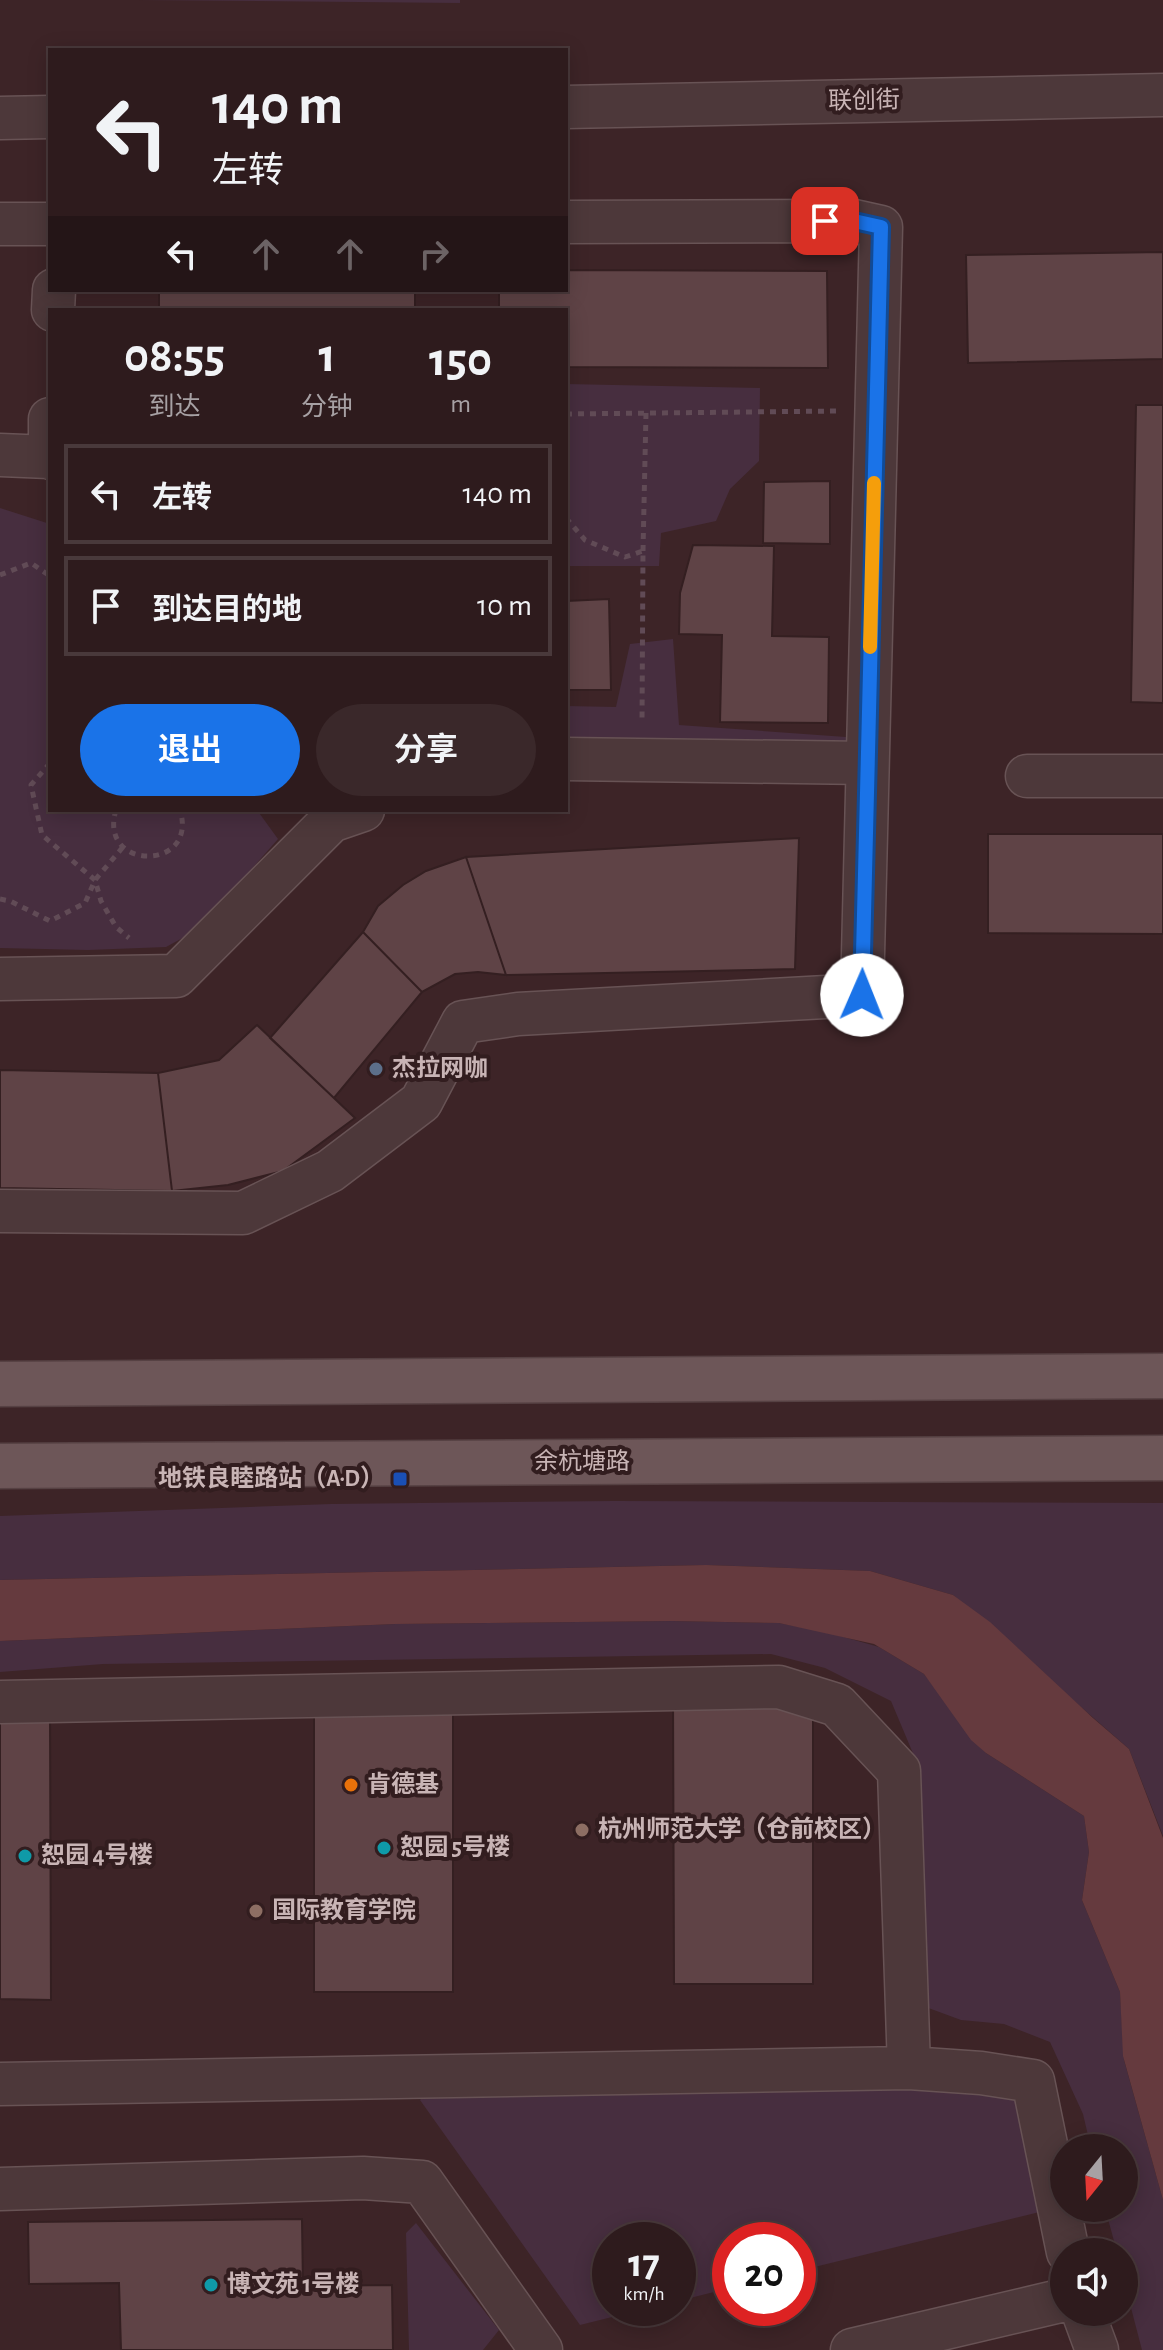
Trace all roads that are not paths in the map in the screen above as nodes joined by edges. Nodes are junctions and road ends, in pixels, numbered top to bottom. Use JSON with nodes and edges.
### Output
{"nodes":[{"id":1,"x":1163,"y":95,"type":"edge"},
{"id":2,"x":568,"y":107,"type":"edge"},
{"id":3,"x":48,"y":117,"type":"edge"},
{"id":4,"x":0,"y":118,"type":"edge"},
{"id":5,"x":568,"y":222,"type":"edge"},
{"id":6,"x":0,"y":224,"type":"edge"},
{"id":7,"x":48,"y":224,"type":"edge"},
{"id":8,"x":0,"y":455,"type":"edge"},
{"id":9,"x":48,"y":457,"type":"edge"},
{"id":10,"x":568,"y":759,"type":"edge"},
{"id":11,"x":867,"y":763,"type":"junction"},
{"id":12,"x":1027,"y":776,"type":"dead end"},
{"id":13,"x":1163,"y":776,"type":"edge"},
{"id":14,"x":339,"y":814,"type":"edge"},
{"id":15,"x":0,"y":979,"type":"edge"},
{"id":16,"x":0,"y":1211,"type":"edge"},
{"id":17,"x":1163,"y":1376,"type":"edge"},
{"id":18,"x":0,"y":1384,"type":"edge"},
{"id":19,"x":1163,"y":1458,"type":"edge"},
{"id":20,"x":0,"y":1466,"type":"edge"},
{"id":21,"x":0,"y":1702,"type":"edge"},
{"id":22,"x":909,"y":2068,"type":"junction"},
{"id":23,"x":0,"y":2084,"type":"edge"},
{"id":24,"x":0,"y":2189,"type":"edge"},
{"id":25,"x":1065,"y":2238,"type":"edge"},
{"id":26,"x":1050,"y":2303,"type":"edge"},
{"id":27,"x":1088,"y":2326,"type":"edge"},
{"id":28,"x":541,"y":2350,"type":"edge"},
{"id":29,"x":852,"y":2350,"type":"edge"},
{"id":30,"x":1097,"y":2350,"type":"edge"}],
"edges":[{"from":1,"to":2,"type":"street","name":"联创街"},
{"from":3,"to":4,"type":"street"},
{"from":5,"to":11,"type":"street"},
{"from":6,"to":7,"type":"street"},
{"from":8,"to":9,"type":"street"},
{"from":10,"to":11,"type":"street"},
{"from":11,"to":16,"type":"street"},
{"from":12,"to":13,"type":"street"},
{"from":14,"to":15,"type":"street"},
{"from":17,"to":18,"type":"main road"},
{"from":19,"to":20,"type":"main road","name":"余杭塘路"},
{"from":21,"to":22,"type":"street"},
{"from":22,"to":23,"type":"street"},
{"from":22,"to":25,"type":"street"},
{"from":24,"to":28,"type":"street"},
{"from":26,"to":29,"type":"street"},
{"from":27,"to":30,"type":"street"}]}
